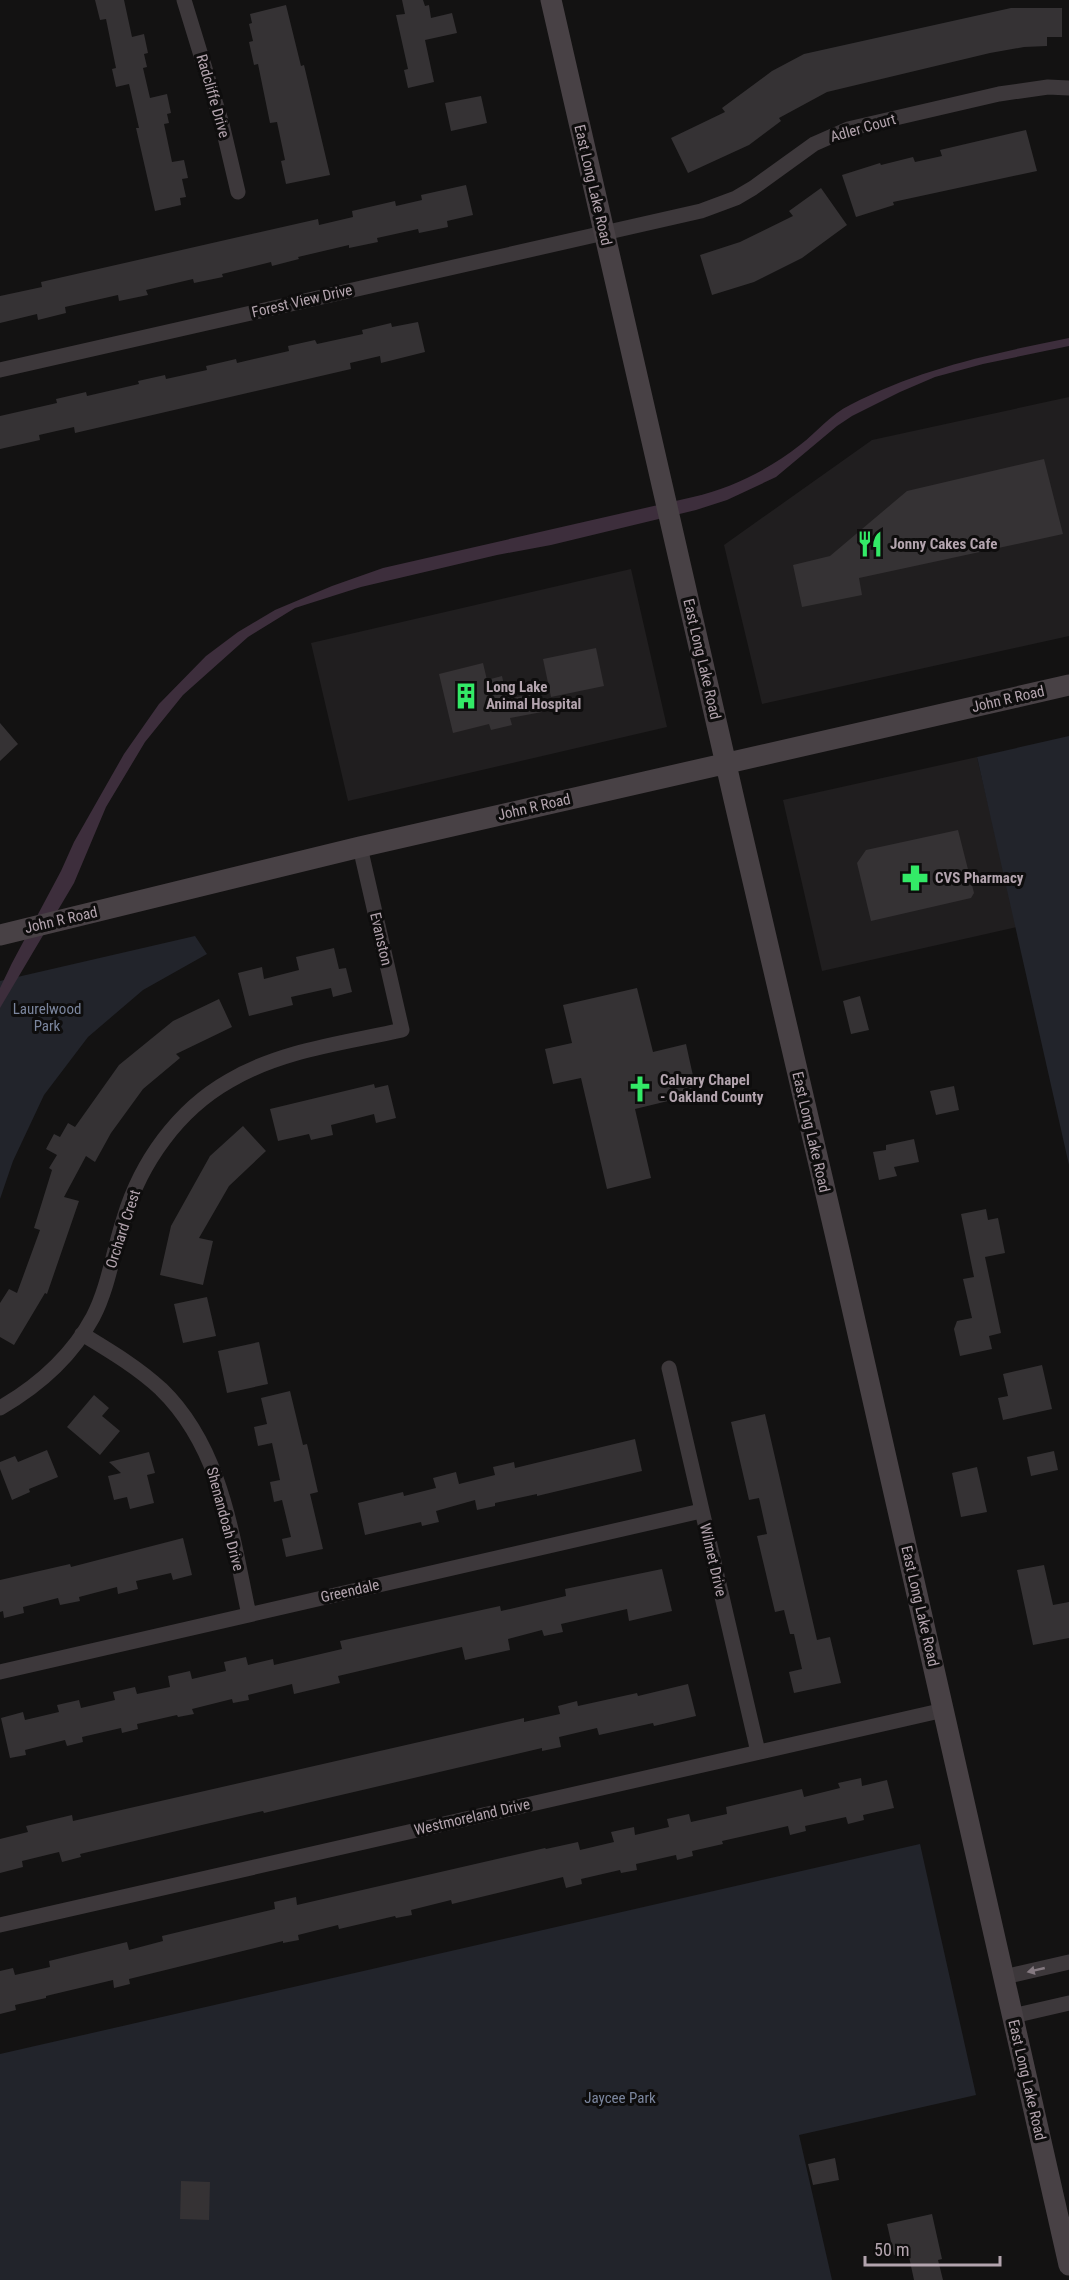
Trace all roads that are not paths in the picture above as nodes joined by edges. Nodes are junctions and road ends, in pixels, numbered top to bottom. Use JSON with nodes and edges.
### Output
{"nodes":[{"id":1,"x":184,"y":0,"type":"edge"},
{"id":2,"x":551,"y":0,"type":"edge"},
{"id":3,"x":1069,"y":88,"type":"edge"},
{"id":4,"x":238,"y":192,"type":"dead end"},
{"id":5,"x":604,"y":232,"type":"junction"},
{"id":6,"x":0,"y":370,"type":"edge"},
{"id":7,"x":1069,"y":685,"type":"edge"},
{"id":8,"x":725,"y":763,"type":"junction"},
{"id":9,"x":360,"y":847,"type":"junction"},
{"id":10,"x":0,"y":935,"type":"edge"},
{"id":11,"x":402,"y":1030,"type":"joint"},
{"id":12,"x":82,"y":1334,"type":"junction"},
{"id":13,"x":669,"y":1368,"type":"dead end"},
{"id":14,"x":0,"y":1408,"type":"edge"},
{"id":15,"x":701,"y":1511,"type":"junction"},
{"id":16,"x":249,"y":1615,"type":"junction"},
{"id":17,"x":0,"y":1672,"type":"edge"},
{"id":18,"x":944,"y":1710,"type":"junction"},
{"id":19,"x":758,"y":1752,"type":"junction"},
{"id":20,"x":0,"y":1925,"type":"edge"},
{"id":21,"x":1069,"y":1962,"type":"edge"},
{"id":22,"x":1004,"y":1977,"type":"junction"},
{"id":23,"x":1069,"y":2003,"type":"edge"},
{"id":24,"x":1013,"y":2016,"type":"junction"},
{"id":25,"x":1066,"y":2236,"type":"edge"},
{"id":26,"x":1069,"y":2265,"type":"edge"}],
"edges":[{"from":1,"to":4,"type":"street","name":"Radcliffe Drive"},
{"from":2,"to":5,"type":"main road","name":"East Long Lake Road"},
{"from":3,"to":5,"type":"street","name":"Adler Court"},
{"from":5,"to":6,"type":"street","name":"Forest View Drive"},
{"from":5,"to":8,"type":"main road","name":"East Long Lake Road"},
{"from":7,"to":8,"type":"main road","name":"John R Road"},
{"from":8,"to":9,"type":"main road","name":"John R Road"},
{"from":8,"to":18,"type":"main road","name":"East Long Lake Road"},
{"from":9,"to":10,"type":"main road","name":"John R Road"},
{"from":9,"to":11,"type":"street","name":"Evanston"},
{"from":11,"to":12,"type":"street","name":"Orchard Crest"},
{"from":12,"to":14,"type":"street","name":"Orchard Crest"},
{"from":12,"to":16,"type":"street","name":"Shenandoah Drive"},
{"from":13,"to":15,"type":"street","name":"Wilmet Drive"},
{"from":15,"to":16,"type":"street","name":"Greendale"},
{"from":15,"to":19,"type":"street","name":"Wilmet Drive"},
{"from":16,"to":17,"type":"street","name":"Greendale"},
{"from":18,"to":19,"type":"street","name":"Westmoreland Drive"},
{"from":18,"to":22,"type":"main road","name":"East Long Lake Road"},
{"from":19,"to":20,"type":"street","name":"Westmoreland Drive"},
{"from":21,"to":22,"type":"street","one_way":true},
{"from":22,"to":24,"type":"main road","name":"East Long Lake Road"},
{"from":23,"to":24,"type":"street"},
{"from":24,"to":25,"type":"main road","name":"East Long Lake Road"},
{"from":25,"to":26,"type":"main road","name":"East Long Lake Road"}]}
